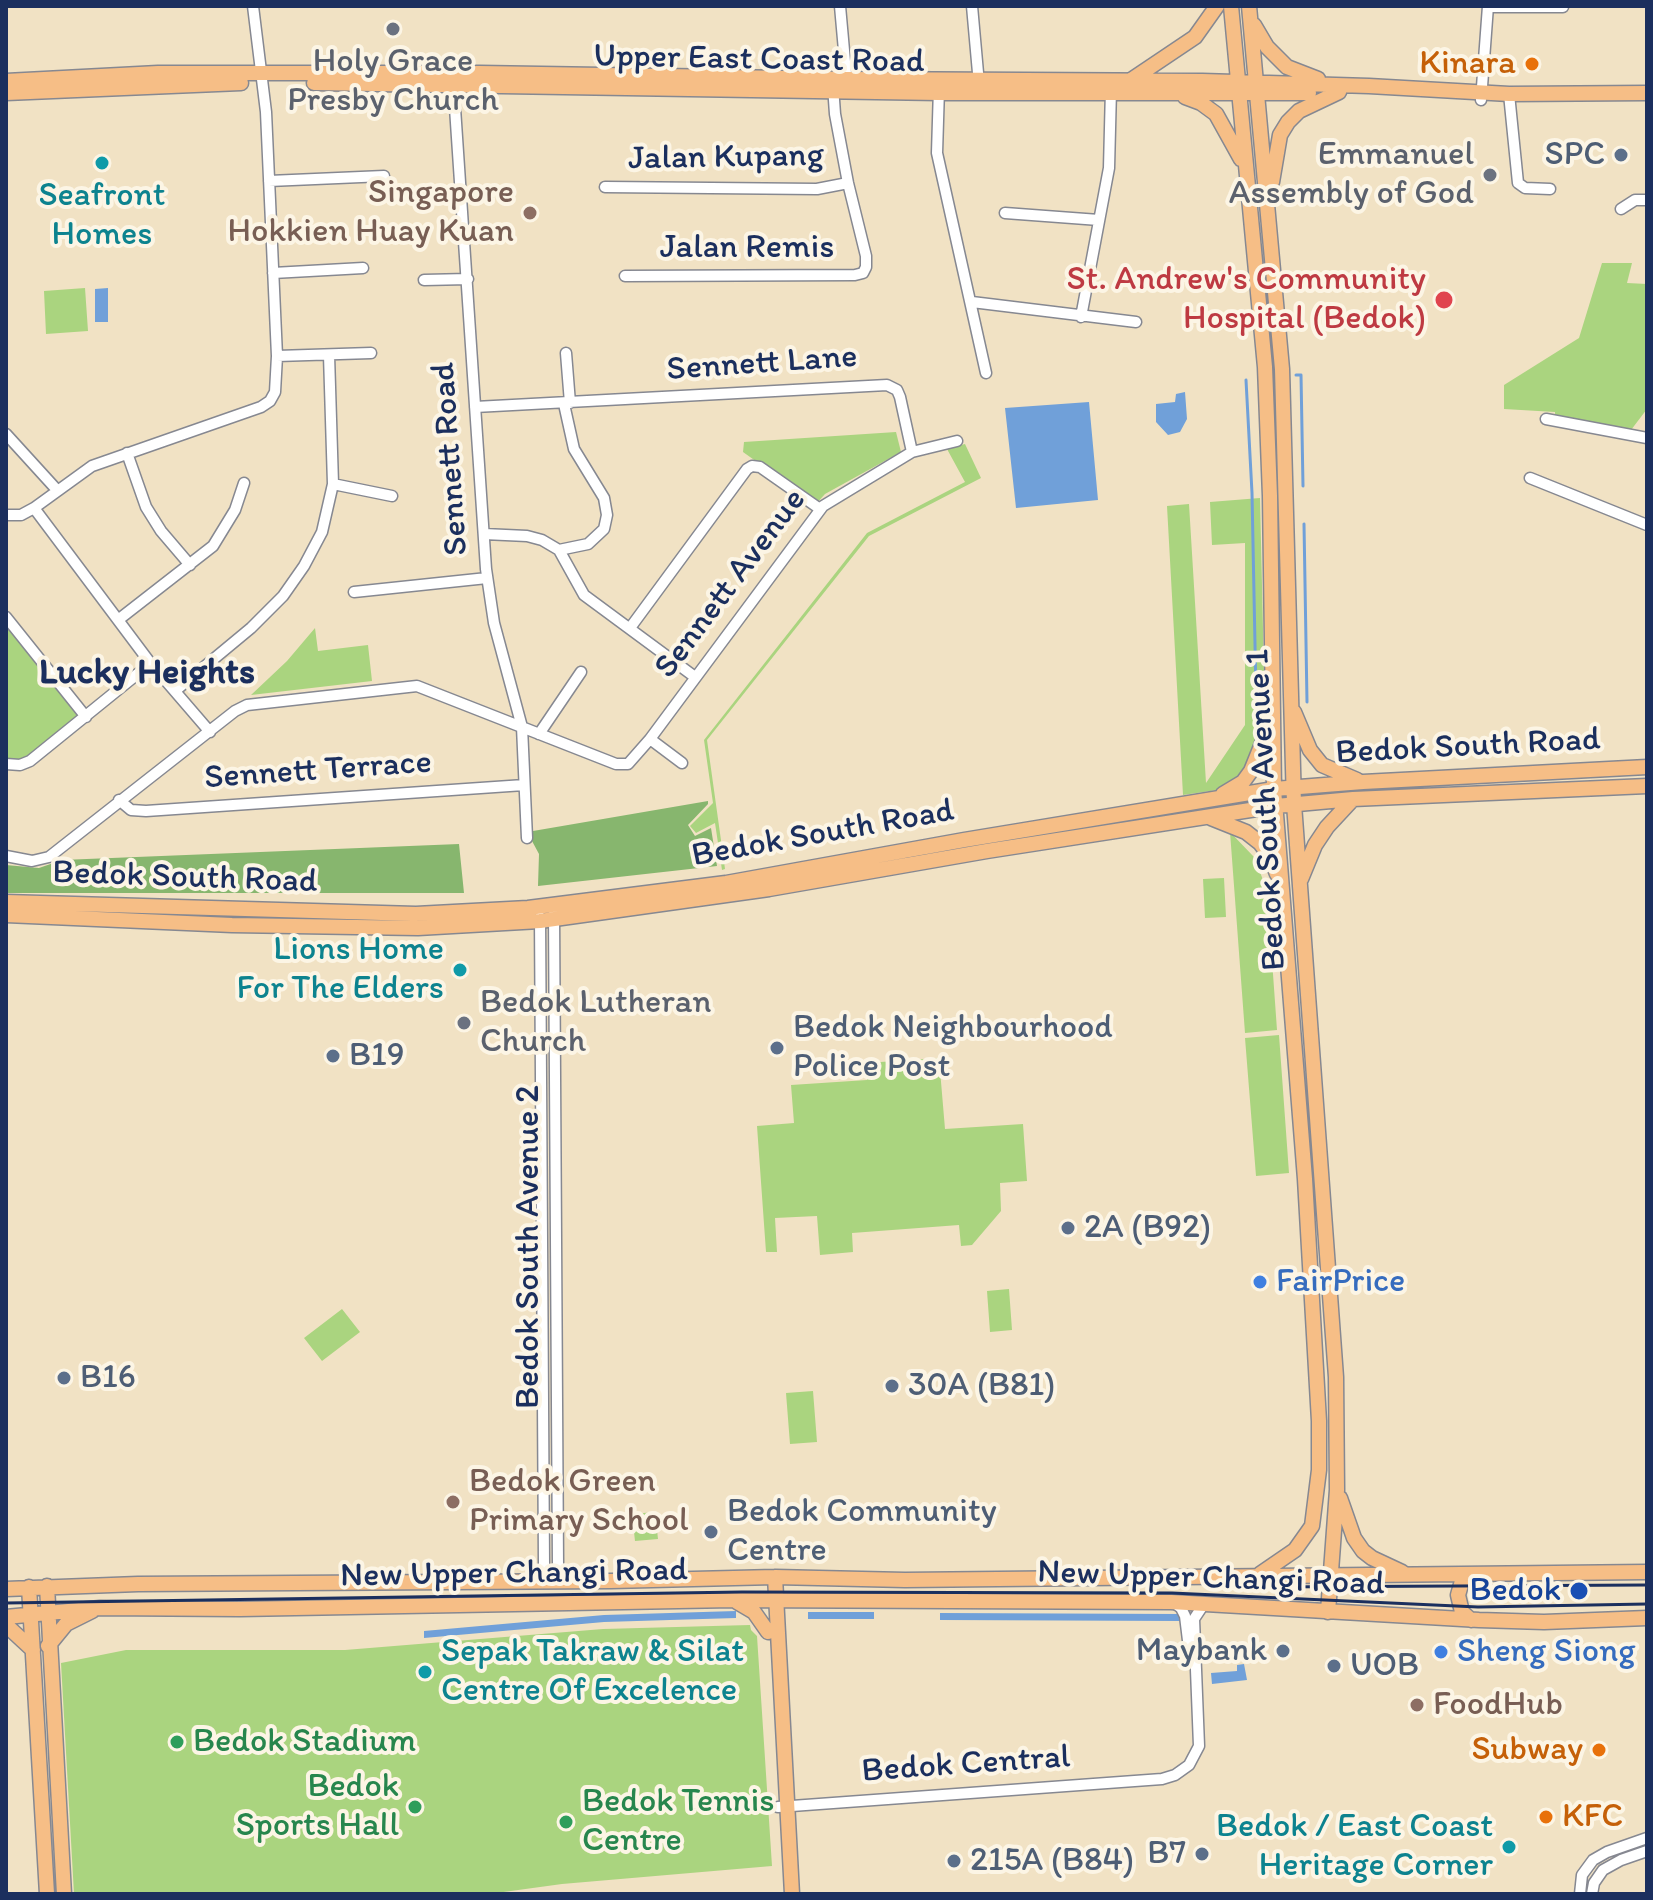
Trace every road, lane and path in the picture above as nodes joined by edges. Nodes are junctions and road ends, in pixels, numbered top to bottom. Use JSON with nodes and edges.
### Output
{"nodes":[{"id":1,"x":253,"y":6,"type":"edge"},
{"id":2,"x":840,"y":6,"type":"edge"},
{"id":3,"x":972,"y":6,"type":"edge"},
{"id":4,"x":1217,"y":6,"type":"edge"},
{"id":5,"x":1231,"y":6,"type":"edge"},
{"id":6,"x":1488,"y":7,"type":"edge"},
{"id":7,"x":1563,"y":7,"type":"edge"},
{"id":8,"x":1249,"y":12,"type":"edge"},
{"id":9,"x":262,"y":78,"type":"junction"},
{"id":10,"x":453,"y":78,"type":"junction"},
{"id":11,"x":1131,"y":80,"type":"junction"},
{"id":12,"x":6,"y":81,"type":"edge"},
{"id":13,"x":840,"y":86,"type":"junction"},
{"id":14,"x":1369,"y":86,"type":"junction"},
{"id":15,"x":939,"y":87,"type":"junction"},
{"id":16,"x":979,"y":87,"type":"junction"},
{"id":17,"x":1111,"y":87,"type":"junction"},
{"id":18,"x":1239,"y":89,"type":"junction"},
{"id":19,"x":1257,"y":89,"type":"junction"},
{"id":20,"x":1339,"y":92,"type":"junction"},
{"id":21,"x":1408,"y":92,"type":"junction"},
{"id":22,"x":6,"y":93,"type":"edge"},
{"id":23,"x":1647,"y":93,"type":"edge"},
{"id":24,"x":1176,"y":94,"type":"junction"},
{"id":25,"x":1481,"y":97,"type":"junction"},
{"id":26,"x":1510,"y":98,"type":"junction"},
{"id":27,"x":1647,"y":100,"type":"edge"},
{"id":28,"x":1246,"y":171,"type":"junction"},
{"id":29,"x":384,"y":176,"type":"dead end"},
{"id":30,"x":269,"y":181,"type":"junction"},
{"id":31,"x":848,"y":183,"type":"junction"},
{"id":32,"x":605,"y":187,"type":"dead end"},
{"id":33,"x":1550,"y":189,"type":"dead end"},
{"id":34,"x":1647,"y":200,"type":"edge"},
{"id":35,"x":1621,"y":209,"type":"dead end"},
{"id":36,"x":1005,"y":213,"type":"dead end"},
{"id":37,"x":1099,"y":220,"type":"junction"},
{"id":38,"x":1269,"y":235,"type":"junction"},
{"id":39,"x":363,"y":268,"type":"dead end"},
{"id":40,"x":273,"y":273,"type":"junction"},
{"id":41,"x":625,"y":276,"type":"dead end"},
{"id":42,"x":468,"y":279,"type":"junction"},
{"id":43,"x":424,"y":280,"type":"dead end"},
{"id":44,"x":972,"y":302,"type":"junction"},
{"id":45,"x":1081,"y":317,"type":"junction"},
{"id":46,"x":1136,"y":322,"type":"dead end"},
{"id":47,"x":371,"y":353,"type":"dead end"},
{"id":48,"x":566,"y":353,"type":"dead end"},
{"id":49,"x":329,"y":355,"type":"junction"},
{"id":50,"x":277,"y":356,"type":"junction"},
{"id":51,"x":986,"y":373,"type":"dead end"},
{"id":52,"x":567,"y":404,"type":"junction"},
{"id":53,"x":475,"y":407,"type":"junction"},
{"id":54,"x":1546,"y":419,"type":"dead end"},
{"id":55,"x":6,"y":434,"type":"edge"},
{"id":56,"x":1647,"y":438,"type":"edge"},
{"id":57,"x":957,"y":441,"type":"dead end"},
{"id":58,"x":912,"y":452,"type":"junction"},
{"id":59,"x":127,"y":453,"type":"junction"},
{"id":60,"x":1530,"y":478,"type":"dead end"},
{"id":61,"x":244,"y":483,"type":"dead end"},
{"id":62,"x":333,"y":484,"type":"junction"},
{"id":63,"x":57,"y":490,"type":"junction"},
{"id":64,"x":392,"y":496,"type":"dead end"},
{"id":65,"x":34,"y":508,"type":"junction"},
{"id":66,"x":820,"y":509,"type":"junction"},
{"id":67,"x":6,"y":515,"type":"edge"},
{"id":68,"x":1647,"y":525,"type":"edge"},
{"id":69,"x":484,"y":534,"type":"junction"},
{"id":70,"x":559,"y":550,"type":"junction"},
{"id":71,"x":190,"y":565,"type":"junction"},
{"id":72,"x":487,"y":578,"type":"junction"},
{"id":73,"x":354,"y":592,"type":"dead end"},
{"id":74,"x":6,"y":617,"type":"edge"},
{"id":75,"x":118,"y":620,"type":"junction"},
{"id":76,"x":630,"y":628,"type":"junction"},
{"id":77,"x":151,"y":663,"type":"junction"},
{"id":78,"x":581,"y":672,"type":"dead end"},
{"id":79,"x":695,"y":677,"type":"junction"},
{"id":80,"x":175,"y":691,"type":"junction"},
{"id":81,"x":1290,"y":704,"type":"junction"},
{"id":82,"x":1273,"y":716,"type":"junction"},
{"id":83,"x":86,"y":717,"type":"junction"},
{"id":84,"x":522,"y":727,"type":"junction"},
{"id":85,"x":210,"y":732,"type":"junction"},
{"id":86,"x":539,"y":734,"type":"junction"},
{"id":87,"x":650,"y":739,"type":"junction"},
{"id":88,"x":682,"y":763,"type":"dead end"},
{"id":89,"x":6,"y":764,"type":"edge"},
{"id":90,"x":1647,"y":767,"type":"edge"},
{"id":91,"x":1363,"y":782,"type":"junction"},
{"id":92,"x":524,"y":785,"type":"junction"},
{"id":93,"x":1647,"y":786,"type":"edge"},
{"id":94,"x":1293,"y":787,"type":"junction"},
{"id":95,"x":1274,"y":789,"type":"junction"},
{"id":96,"x":1218,"y":797,"type":"junction"},
{"id":97,"x":1353,"y":799,"type":"junction"},
{"id":98,"x":119,"y":800,"type":"junction"},
{"id":99,"x":1294,"y":804,"type":"junction"},
{"id":100,"x":1276,"y":806,"type":"junction"},
{"id":101,"x":1207,"y":816,"type":"junction"},
{"id":102,"x":527,"y":838,"type":"dead end"},
{"id":103,"x":6,"y":856,"type":"edge"},
{"id":104,"x":1299,"y":883,"type":"junction"},
{"id":105,"x":1283,"y":889,"type":"junction"},
{"id":106,"x":691,"y":894,"type":"junction"},
{"id":107,"x":6,"y":902,"type":"edge"},
{"id":108,"x":547,"y":913,"type":"junction"},
{"id":109,"x":6,"y":915,"type":"edge"},
{"id":110,"x":1337,"y":1490,"type":"junction"},
{"id":111,"x":1647,"y":1572,"type":"edge"},
{"id":112,"x":1259,"y":1575,"type":"junction"},
{"id":113,"x":1468,"y":1575,"type":"junction"},
{"id":114,"x":1333,"y":1576,"type":"junction"},
{"id":115,"x":1417,"y":1576,"type":"junction"},
{"id":116,"x":770,"y":1577,"type":"junction"},
{"id":117,"x":530,"y":1581,"type":"junction"},
{"id":118,"x":572,"y":1581,"type":"junction"},
{"id":119,"x":47,"y":1586,"type":"junction"},
{"id":120,"x":29,"y":1587,"type":"junction"},
{"id":121,"x":6,"y":1589,"type":"edge"},
{"id":122,"x":733,"y":1600,"type":"junction"},
{"id":123,"x":770,"y":1600,"type":"junction"},
{"id":124,"x":812,"y":1602,"type":"junction"},
{"id":125,"x":1171,"y":1602,"type":"junction"},
{"id":126,"x":1204,"y":1604,"type":"junction"},
{"id":127,"x":100,"y":1608,"type":"junction"},
{"id":128,"x":48,"y":1612,"type":"junction"},
{"id":129,"x":1328,"y":1612,"type":"junction"},
{"id":130,"x":31,"y":1614,"type":"junction"},
{"id":131,"x":6,"y":1617,"type":"edge"},
{"id":132,"x":1647,"y":1618,"type":"edge"},
{"id":133,"x":1471,"y":1620,"type":"junction"},
{"id":134,"x":6,"y":1625,"type":"edge"},
{"id":135,"x":772,"y":1632,"type":"junction"},
{"id":136,"x":48,"y":1646,"type":"junction"},
{"id":137,"x":33,"y":1650,"type":"junction"},
{"id":138,"x":1158,"y":1778,"type":"junction"},
{"id":139,"x":782,"y":1807,"type":"junction"},
{"id":140,"x":1647,"y":1838,"type":"edge"},
{"id":141,"x":1647,"y":1851,"type":"edge"},
{"id":142,"x":47,"y":1894,"type":"edge"},
{"id":143,"x":64,"y":1894,"type":"edge"},
{"id":144,"x":783,"y":1894,"type":"edge"},
{"id":145,"x":792,"y":1894,"type":"edge"},
{"id":146,"x":1580,"y":1894,"type":"edge"},
{"id":147,"x":1592,"y":1894,"type":"edge"}],
"edges":[{"from":1,"to":9,"type":"street"},
{"from":2,"to":13,"type":"street","name":"Jalan Remis"},
{"from":3,"to":16,"type":"street"},
{"from":4,"to":11,"type":"main road"},
{"from":5,"to":18,"type":"main road","name":"Bedok South Avenue 1"},
{"from":6,"to":7,"type":"street"},
{"from":6,"to":25,"type":"street"},
{"from":8,"to":14,"type":"main road"},
{"from":8,"to":19,"type":"main road","name":"Bedok South Avenue 1"},
{"from":9,"to":10,"type":"main road","name":"Upper East Coast Road"},
{"from":9,"to":12,"type":"main road","name":"Upper East Coast Road"},
{"from":9,"to":22,"type":"main road","name":"Upper East Coast Road"},
{"from":9,"to":30,"type":"street"},
{"from":10,"to":13,"type":"main road","name":"Upper East Coast Road"},
{"from":10,"to":42,"type":"street","name":"Sennett Road"},
{"from":11,"to":17,"type":"main road","name":"Upper East Coast Road"},
{"from":11,"to":18,"type":"main road","name":"Upper East Coast Road"},
{"from":13,"to":15,"type":"main road","name":"Upper East Coast Road"},
{"from":13,"to":31,"type":"street","name":"Jalan Remis"},
{"from":14,"to":19,"type":"main road","name":"Upper East Coast Road"},
{"from":14,"to":21,"type":"main road","name":"Upper East Coast Road"},
{"from":15,"to":16,"type":"main road","name":"Upper East Coast Road"},
{"from":15,"to":44,"type":"street"},
{"from":16,"to":17,"type":"main road","name":"Upper East Coast Road"},
{"from":17,"to":24,"type":"main road","name":"Upper East Coast Road"},
{"from":17,"to":37,"type":"street"},
{"from":18,"to":19,"type":"main road","name":"Upper East Coast Road"},
{"from":18,"to":24,"type":"main road","name":"Upper East Coast Road"},
{"from":18,"to":28,"type":"main road","name":"Bedok South Avenue 1"},
{"from":19,"to":20,"type":"main road","name":"Upper East Coast Road"},
{"from":19,"to":38,"type":"main road","name":"Bedok South Avenue 1"},
{"from":20,"to":21,"type":"main road","name":"Upper East Coast Road"},
{"from":20,"to":38,"type":"main road"},
{"from":21,"to":25,"type":"main road","name":"Upper East Coast Road"},
{"from":23,"to":26,"type":"main road","name":"Upper East Coast Road"},
{"from":24,"to":28,"type":"main road"},
{"from":25,"to":26,"type":"main road","name":"Upper East Coast Road"},
{"from":26,"to":27,"type":"main road","name":"Upper East Coast Road"},
{"from":26,"to":33,"type":"street"},
{"from":28,"to":82,"type":"main road","name":"Bedok South Avenue 1"},
{"from":29,"to":30,"type":"street"},
{"from":30,"to":40,"type":"street"},
{"from":31,"to":32,"type":"street","name":"Jalan Kupang"},
{"from":31,"to":41,"type":"street","name":"Jalan Remis"},
{"from":34,"to":35,"type":"street"},
{"from":36,"to":37,"type":"street"},
{"from":37,"to":45,"type":"street"},
{"from":38,"to":81,"type":"main road","name":"Bedok South Avenue 1"},
{"from":39,"to":40,"type":"street"},
{"from":40,"to":50,"type":"street"},
{"from":42,"to":43,"type":"street"},
{"from":42,"to":53,"type":"street","name":"Sennett Road"},
{"from":44,"to":45,"type":"street"},
{"from":44,"to":51,"type":"street"},
{"from":45,"to":46,"type":"street"},
{"from":47,"to":49,"type":"street"},
{"from":48,"to":52,"type":"street"},
{"from":49,"to":50,"type":"street"},
{"from":49,"to":62,"type":"street"},
{"from":50,"to":59,"type":"street"},
{"from":52,"to":53,"type":"street","name":"Sennett Lane"},
{"from":52,"to":58,"type":"street","name":"Sennett Lane"},
{"from":52,"to":70,"type":"street"},
{"from":53,"to":69,"type":"street","name":"Sennett Road"},
{"from":54,"to":56,"type":"street"},
{"from":55,"to":63,"type":"street"},
{"from":57,"to":58,"type":"street","name":"Sennett Avenue"},
{"from":58,"to":66,"type":"street","name":"Sennett Avenue"},
{"from":59,"to":63,"type":"street"},
{"from":59,"to":71,"type":"street"},
{"from":60,"to":68,"type":"street"},
{"from":61,"to":71,"type":"street"},
{"from":62,"to":64,"type":"street"},
{"from":62,"to":80,"type":"street"},
{"from":63,"to":65,"type":"street"},
{"from":65,"to":67,"type":"street"},
{"from":65,"to":75,"type":"street"},
{"from":66,"to":76,"type":"street"},
{"from":66,"to":79,"type":"street","name":"Sennett Avenue"},
{"from":69,"to":70,"type":"street"},
{"from":69,"to":72,"type":"street","name":"Sennett Road"},
{"from":70,"to":76,"type":"street"},
{"from":71,"to":75,"type":"street"},
{"from":72,"to":73,"type":"street"},
{"from":72,"to":84,"type":"street","name":"Sennett Road"},
{"from":74,"to":83,"type":"street"},
{"from":75,"to":77,"type":"street"},
{"from":76,"to":79,"type":"street"},
{"from":77,"to":80,"type":"street"},
{"from":77,"to":83,"type":"street"},
{"from":78,"to":86,"type":"street"},
{"from":79,"to":87,"type":"street","name":"Sennett Avenue"},
{"from":80,"to":85,"type":"street"},
{"from":81,"to":91,"type":"main road"},
{"from":81,"to":94,"type":"main road","name":"Bedok South Avenue 1"},
{"from":82,"to":95,"type":"main road","name":"Bedok South Avenue 1"},
{"from":82,"to":96,"type":"main road"},
{"from":83,"to":89,"type":"street"},
{"from":84,"to":85,"type":"street","name":"Sennett Avenue"},
{"from":84,"to":86,"type":"street","name":"Sennett Avenue"},
{"from":84,"to":92,"type":"street","name":"Sennett Road"},
{"from":85,"to":98,"type":"street","name":"Sennett Avenue"},
{"from":86,"to":87,"type":"street","name":"Sennett Avenue"},
{"from":87,"to":88,"type":"street"},
{"from":90,"to":91,"type":"main road","name":"Bedok South Road"},
{"from":91,"to":94,"type":"main road","name":"Bedok South Road"},
{"from":92,"to":98,"type":"street","name":"Sennett Terrace"},
{"from":92,"to":102,"type":"street","name":"Sennett Road"},
{"from":93,"to":97,"type":"main road","name":"Bedok South Road"},
{"from":94,"to":95,"type":"main road","name":"Bedok South Road"},
{"from":94,"to":99,"type":"main road","name":"Bedok South Avenue 1"},
{"from":95,"to":96,"type":"main road","name":"Bedok South Road"},
{"from":95,"to":100,"type":"main road","name":"Bedok South Avenue 1"},
{"from":96,"to":106,"type":"main road","name":"Bedok South Road"},
{"from":97,"to":99,"type":"main road","name":"Bedok South Road"},
{"from":97,"to":104,"type":"main road"},
{"from":98,"to":103,"type":"street","name":"Sennett Avenue"},
{"from":99,"to":100,"type":"main road","name":"Bedok South Road"},
{"from":99,"to":104,"type":"main road","name":"Bedok South Avenue 1"},
{"from":100,"to":101,"type":"main road","name":"Bedok South Road"},
{"from":100,"to":105,"type":"main road","name":"Bedok South Avenue 1"},
{"from":101,"to":105,"type":"main road"},
{"from":101,"to":106,"type":"main road","name":"Bedok South Road"},
{"from":104,"to":110,"type":"main road","name":"Bedok South Avenue 1"},
{"from":105,"to":112,"type":"main road","name":"Bedok South Avenue 1"},
{"from":106,"to":108,"type":"main road","name":"Bedok South Road"},
{"from":107,"to":108,"type":"main road","name":"Bedok South Road"},
{"from":108,"to":109,"type":"main road","name":"Bedok South Road"},
{"from":108,"to":117,"type":"street","name":"Bedok South Avenue 2"},
{"from":108,"to":118,"type":"street","name":"Bedok South Avenue 2"},
{"from":110,"to":114,"type":"main road","name":"Bedok South Avenue 1"},
{"from":110,"to":115,"type":"main road"},
{"from":111,"to":113,"type":"main road","name":"New Upper Changi Road"},
{"from":112,"to":114,"type":"main road","name":"New Upper Changi Road"},
{"from":112,"to":116,"type":"main road","name":"New Upper Changi Road"},
{"from":113,"to":115,"type":"main road","name":"New Upper Changi Road"},
{"from":113,"to":133,"type":"main road"},
{"from":114,"to":115,"type":"main road","name":"New Upper Changi Road"},
{"from":114,"to":129,"type":"main road","name":"Bedok South Avenue 1"},
{"from":116,"to":118,"type":"main road","name":"New Upper Changi Road"},
{"from":116,"to":123,"type":"main road"},
{"from":117,"to":118,"type":"main road","name":"New Upper Changi Road"},
{"from":117,"to":119,"type":"main road","name":"New Upper Changi Road"},
{"from":119,"to":120,"type":"main road","name":"New Upper Changi Road"},
{"from":119,"to":128,"type":"main road"},
{"from":120,"to":121,"type":"main road","name":"New Upper Changi Road"},
{"from":120,"to":130,"type":"main road"},
{"from":122,"to":123,"type":"main road","name":"New Upper Changi Road"},
{"from":122,"to":127,"type":"main road","name":"New Upper Changi Road"},
{"from":122,"to":135,"type":"main road"},
{"from":123,"to":124,"type":"main road","name":"New Upper Changi Road"},
{"from":123,"to":135,"type":"main road"},
{"from":124,"to":125,"type":"main road","name":"New Upper Changi Road"},
{"from":124,"to":135,"type":"main road"},
{"from":125,"to":126,"type":"main road","name":"New Upper Changi Road"},
{"from":125,"to":138,"type":"street","name":"Bedok Central"},
{"from":126,"to":129,"type":"main road","name":"New Upper Changi Road"},
{"from":126,"to":138,"type":"street","name":"Bedok Central"},
{"from":127,"to":128,"type":"main road","name":"New Upper Changi Road"},
{"from":127,"to":136,"type":"main road"},
{"from":128,"to":130,"type":"main road","name":"New Upper Changi Road"},
{"from":128,"to":136,"type":"main road"},
{"from":129,"to":133,"type":"main road","name":"New Upper Changi Road"},
{"from":130,"to":131,"type":"main road","name":"New Upper Changi Road"},
{"from":130,"to":137,"type":"main road"},
{"from":132,"to":133,"type":"main road","name":"New Upper Changi Road"},
{"from":134,"to":137,"type":"main road"},
{"from":135,"to":139,"type":"main road"},
{"from":136,"to":143,"type":"main road"},
{"from":137,"to":142,"type":"main road"},
{"from":138,"to":139,"type":"street","name":"Bedok Central"},
{"from":139,"to":144,"type":"main road"},
{"from":139,"to":145,"type":"main road"},
{"from":140,"to":146,"type":"street"},
{"from":141,"to":147,"type":"street"}]}
